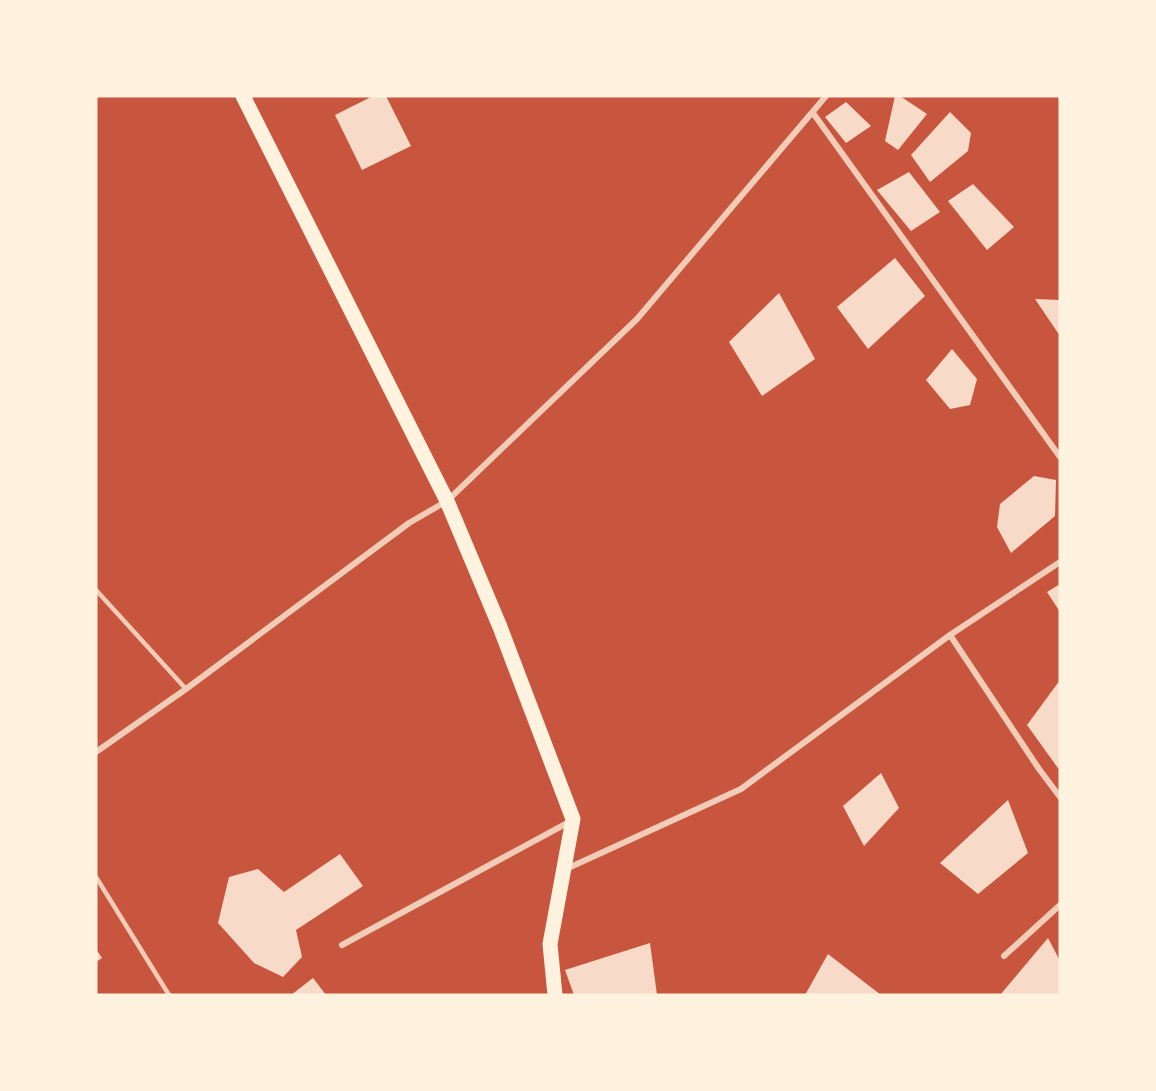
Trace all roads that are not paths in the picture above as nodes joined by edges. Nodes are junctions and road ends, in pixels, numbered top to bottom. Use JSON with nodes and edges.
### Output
{"nodes":[{"id":1,"x":243,"y":96,"type":"edge"},
{"id":2,"x":826,"y":96,"type":"edge"},
{"id":3,"x":813,"y":113,"type":"junction"},
{"id":4,"x":1060,"y":457,"type":"edge"},
{"id":5,"x":447,"y":501,"type":"junction"},
{"id":6,"x":1060,"y":562,"type":"edge"},
{"id":7,"x":96,"y":590,"type":"edge"},
{"id":8,"x":950,"y":635,"type":"junction"},
{"id":9,"x":186,"y":689,"type":"junction"},
{"id":10,"x":96,"y":752,"type":"edge"},
{"id":11,"x":1060,"y":797,"type":"edge"},
{"id":12,"x":573,"y":819,"type":"junction"},
{"id":13,"x":564,"y":870,"type":"junction"},
{"id":14,"x":96,"y":877,"type":"edge"},
{"id":15,"x":1060,"y":905,"type":"edge"},
{"id":16,"x":342,"y":945,"type":"dead end"},
{"id":17,"x":1004,"y":956,"type":"dead end"},
{"id":18,"x":169,"y":995,"type":"edge"},
{"id":19,"x":555,"y":995,"type":"edge"}],
"edges":[{"from":1,"to":5,"type":"main road"},
{"from":2,"to":3,"type":"street"},
{"from":3,"to":4,"type":"street"},
{"from":3,"to":5,"type":"street"},
{"from":5,"to":9,"type":"street"},
{"from":5,"to":12,"type":"main road"},
{"from":6,"to":8,"type":"street"},
{"from":7,"to":9,"type":"lane"},
{"from":8,"to":11,"type":"street"},
{"from":8,"to":13,"type":"street"},
{"from":9,"to":10,"type":"street"},
{"from":12,"to":13,"type":"main road"},
{"from":12,"to":16,"type":"street"},
{"from":13,"to":19,"type":"main road"},
{"from":14,"to":18,"type":"lane"},
{"from":15,"to":17,"type":"street"}]}
